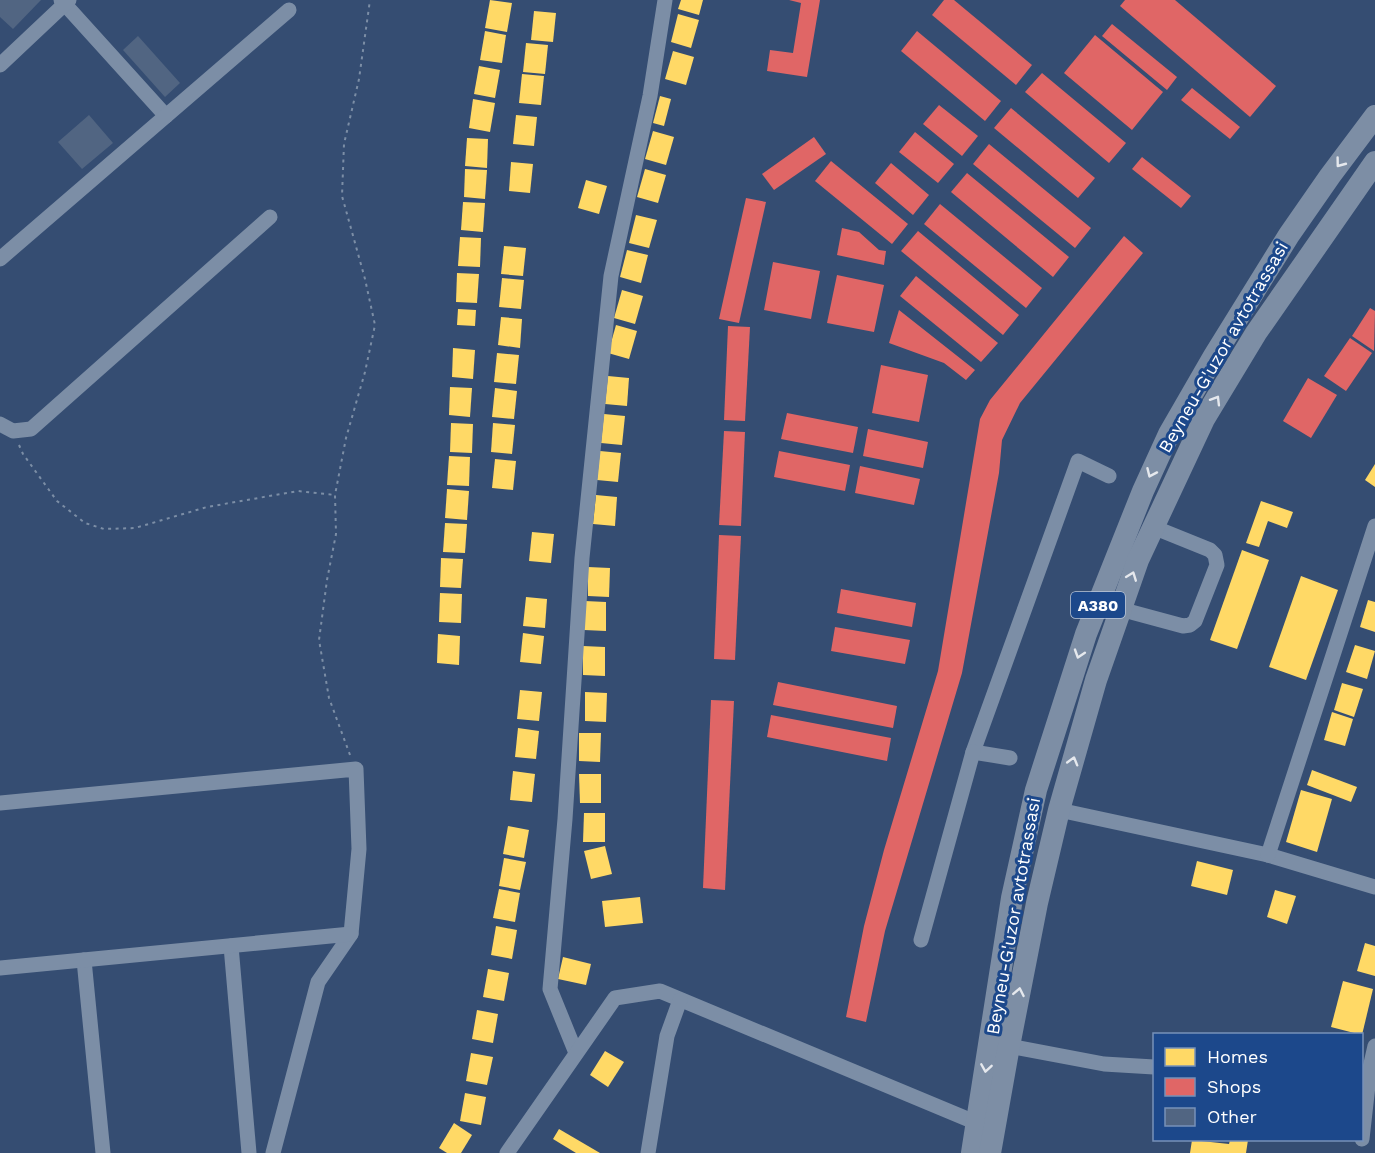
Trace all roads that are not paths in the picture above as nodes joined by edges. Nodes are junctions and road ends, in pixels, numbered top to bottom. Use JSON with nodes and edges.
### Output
{"nodes":[{"id":1,"x":665,"y":0,"type":"edge"},
{"id":2,"x":65,"y":1,"type":"edge"},
{"id":3,"x":289,"y":10,"type":"dead end"},
{"id":4,"x":0,"y":65,"type":"edge"},
{"id":5,"x":166,"y":116,"type":"junction"},
{"id":6,"x":1375,"y":116,"type":"edge"},
{"id":7,"x":1375,"y":162,"type":"edge"},
{"id":8,"x":270,"y":217,"type":"dead end"},
{"id":9,"x":0,"y":259,"type":"edge"},
{"id":10,"x":6,"y":428,"type":"edge"},
{"id":11,"x":1109,"y":476,"type":"dead end"},
{"id":12,"x":1375,"y":526,"type":"edge"},
{"id":13,"x":1153,"y":527,"type":"junction"},
{"id":14,"x":1120,"y":609,"type":"junction"},
{"id":15,"x":973,"y":752,"type":"junction"},
{"id":16,"x":1010,"y":758,"type":"dead end"},
{"id":17,"x":1036,"y":790,"type":"junction"},
{"id":18,"x":0,"y":803,"type":"edge"},
{"id":19,"x":1061,"y":804,"type":"junction"},
{"id":20,"x":1268,"y":855,"type":"junction"},
{"id":21,"x":1375,"y":887,"type":"edge"},
{"id":22,"x":351,"y":934,"type":"junction"},
{"id":23,"x":921,"y":940,"type":"dead end"},
{"id":24,"x":231,"y":946,"type":"junction"},
{"id":25,"x":84,"y":960,"type":"junction"},
{"id":26,"x":0,"y":968,"type":"edge"},
{"id":27,"x":680,"y":1000,"type":"junction"},
{"id":28,"x":1009,"y":1046,"type":"junction"},
{"id":29,"x":1375,"y":1046,"type":"edge"},
{"id":30,"x":576,"y":1053,"type":"junction"},
{"id":31,"x":1153,"y":1066,"type":"edge"},
{"id":32,"x":1369,"y":1067,"type":"edge"},
{"id":33,"x":1363,"y":1121,"type":"edge"},
{"id":34,"x":977,"y":1123,"type":"junction"},
{"id":35,"x":103,"y":1153,"type":"edge"},
{"id":36,"x":249,"y":1153,"type":"edge"},
{"id":37,"x":273,"y":1153,"type":"edge"},
{"id":38,"x":507,"y":1153,"type":"edge"},
{"id":39,"x":648,"y":1153,"type":"edge"},
{"id":40,"x":972,"y":1153,"type":"edge"},
{"id":41,"x":990,"y":1153,"type":"edge"}],
"edges":[{"from":1,"to":30,"type":"street"},
{"from":2,"to":4,"type":"street"},
{"from":2,"to":5,"type":"street"},
{"from":3,"to":5,"type":"street"},
{"from":5,"to":9,"type":"street"},
{"from":6,"to":17,"type":"highway","name":"Beyneu-G'uzor avtotrassasi","number":"A380","one_way":true},
{"from":13,"to":7,"type":"highway","name":"Beyneu-G'uzor avtotrassasi","number":"A380","one_way":true},
{"from":8,"to":10,"type":"street"},
{"from":11,"to":15,"type":"street"},
{"from":12,"to":20,"type":"street"},
{"from":14,"to":13,"type":"highway","name":"Beyneu-G'uzor avtotrassasi","number":"A380","one_way":true},
{"from":13,"to":14,"type":"street"},
{"from":19,"to":14,"type":"highway","name":"Beyneu-G'uzor avtotrassasi","number":"A380","one_way":true},
{"from":15,"to":16,"type":"street"},
{"from":15,"to":23,"type":"street"},
{"from":17,"to":19,"type":"highway"},
{"from":17,"to":34,"type":"highway","name":"Beyneu-G'uzor avtotrassasi","number":"A380","one_way":true},
{"from":18,"to":22,"type":"street"},
{"from":19,"to":20,"type":"street"},
{"from":28,"to":19,"type":"highway","name":"Beyneu-G'uzor avtotrassasi","number":"A380","one_way":true},
{"from":20,"to":21,"type":"street"},
{"from":22,"to":24,"type":"street"},
{"from":22,"to":37,"type":"street"},
{"from":24,"to":25,"type":"street"},
{"from":24,"to":36,"type":"street"},
{"from":25,"to":26,"type":"street"},
{"from":25,"to":35,"type":"street"},
{"from":27,"to":30,"type":"street"},
{"from":27,"to":34,"type":"street"},
{"from":27,"to":39,"type":"street"},
{"from":28,"to":31,"type":"street"},
{"from":28,"to":41,"type":"highway","name":"Beyneu-G'uzor avtotrassasi","number":"A380"},
{"from":29,"to":32,"type":"street"},
{"from":30,"to":38,"type":"street"},
{"from":32,"to":33,"type":"street"},
{"from":34,"to":40,"type":"highway","name":"Beyneu-G'uzor avtotrassasi","number":"A380"}]}
